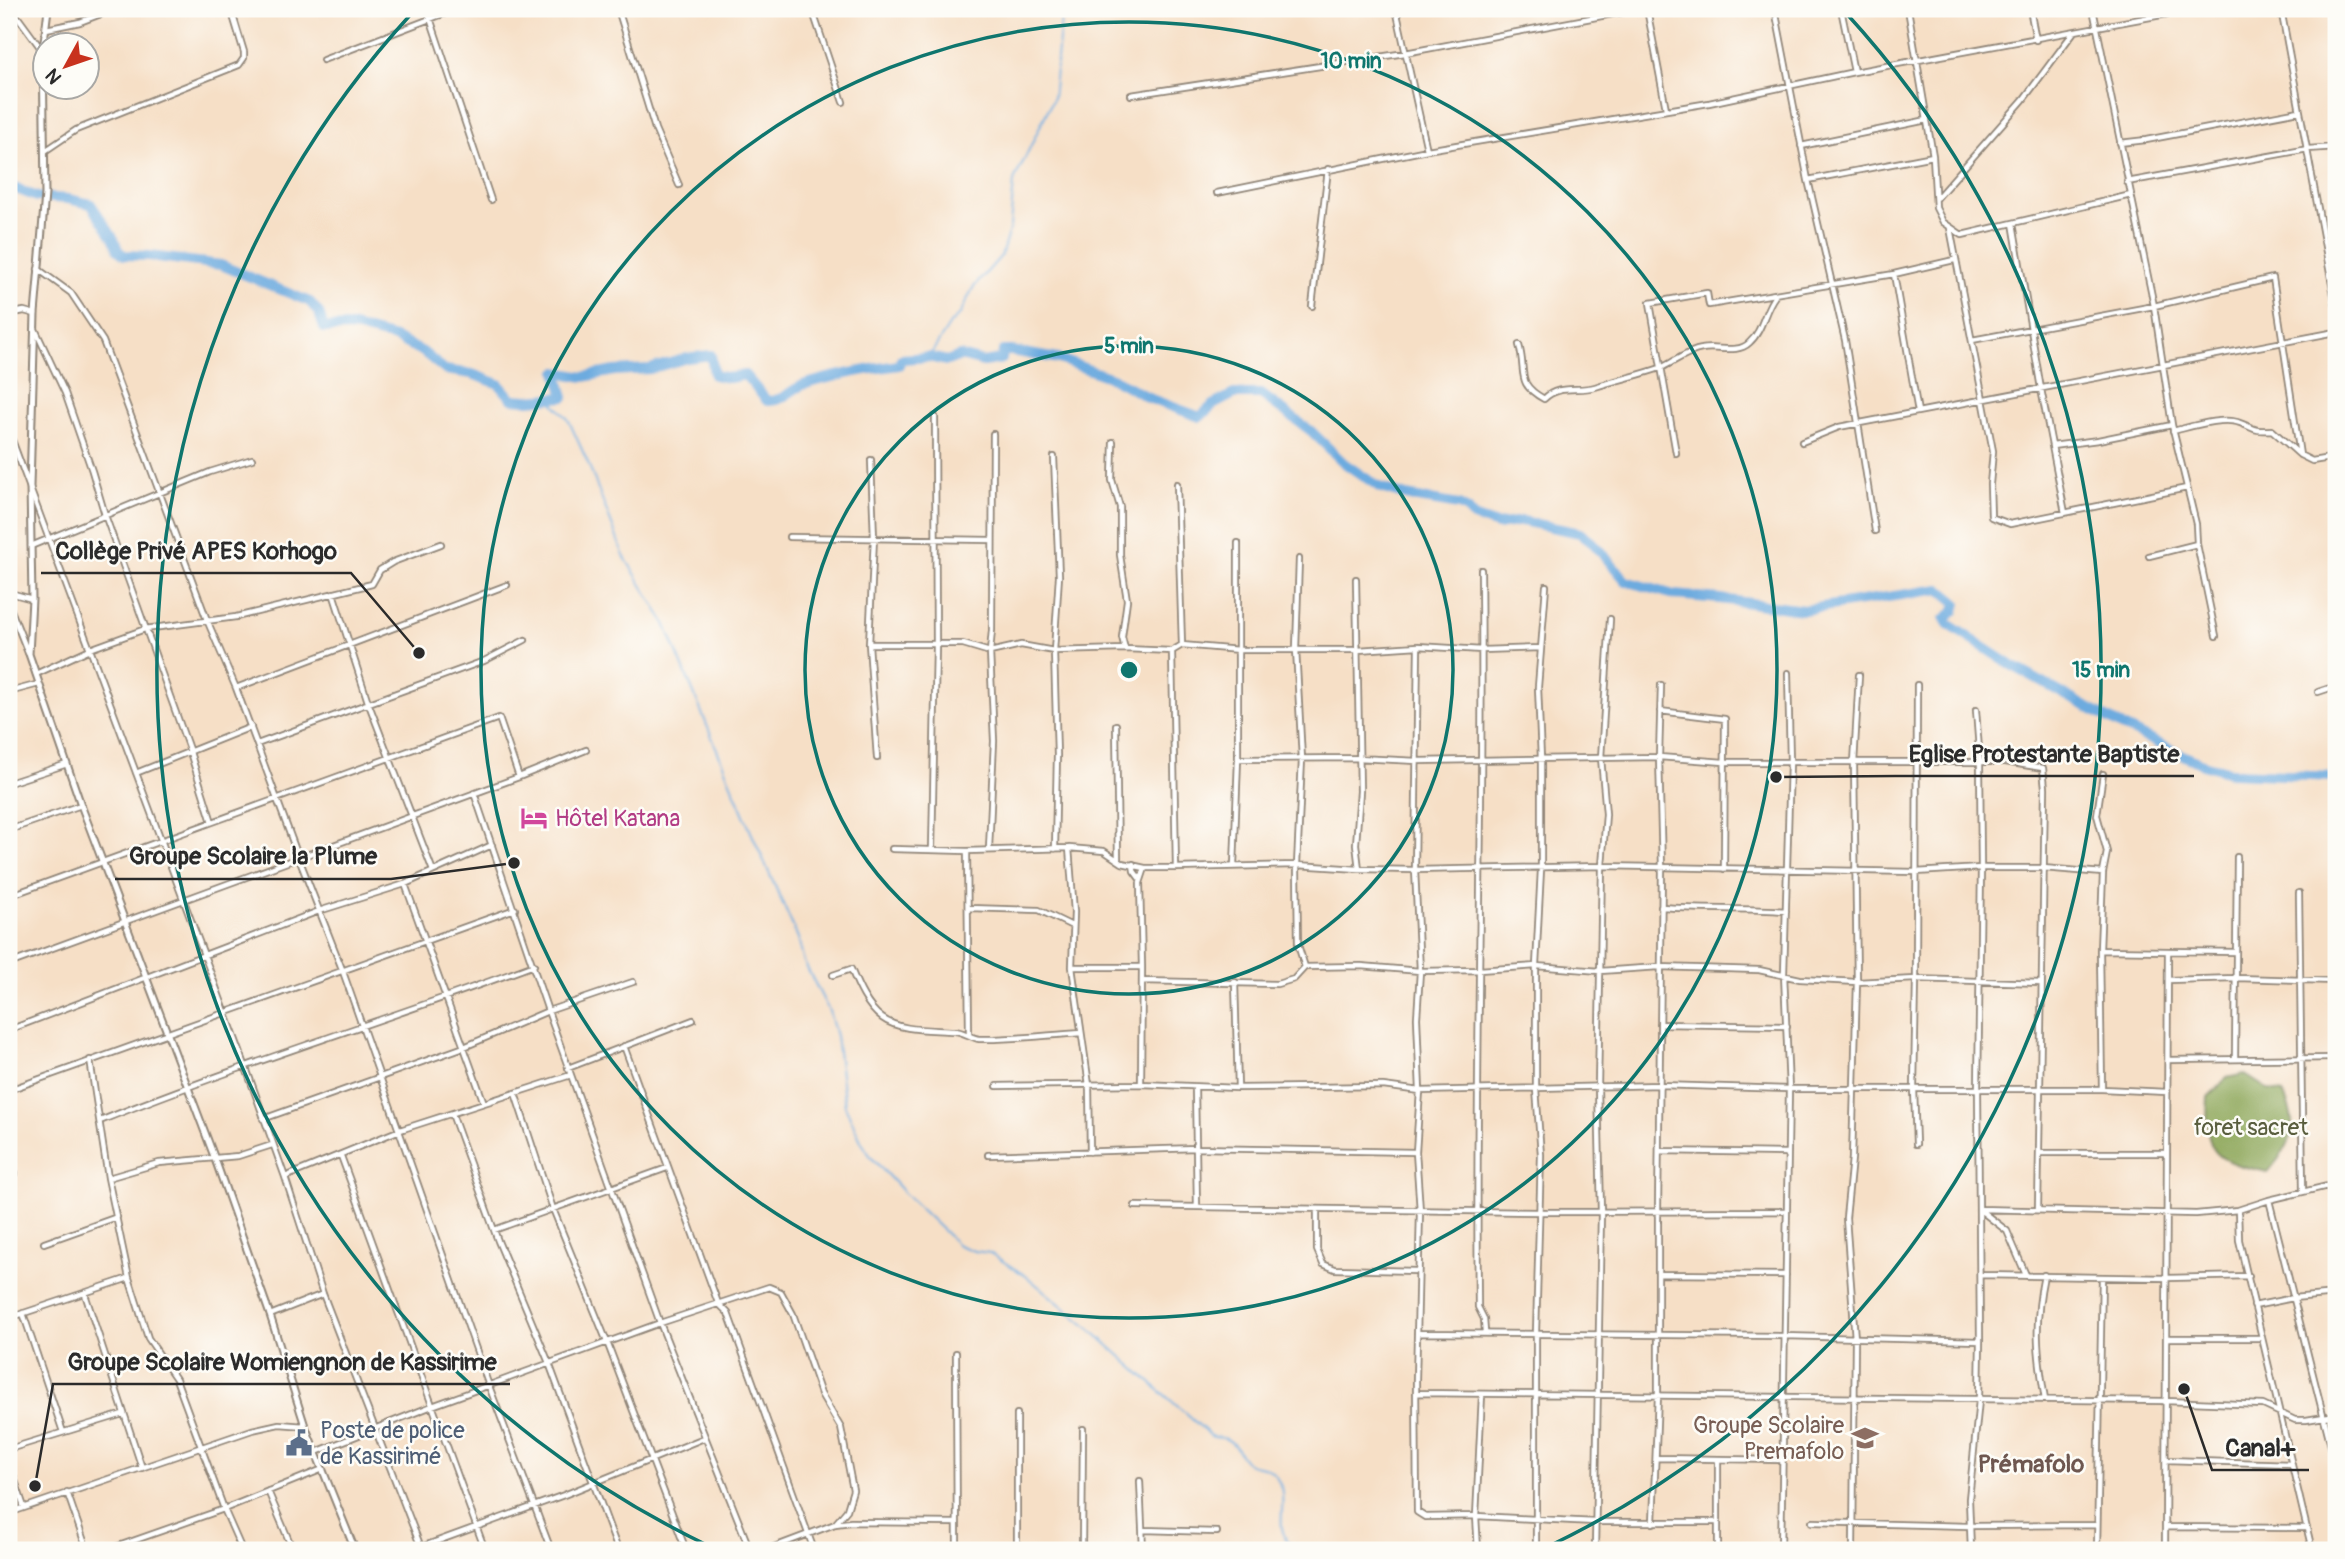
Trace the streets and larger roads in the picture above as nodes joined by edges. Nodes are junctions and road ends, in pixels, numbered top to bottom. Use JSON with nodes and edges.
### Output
{"nodes":[{"id":1,"x":12,"y":9,"type":"edge"},
{"id":2,"x":48,"y":9,"type":"edge"},
{"id":3,"x":114,"y":9,"type":"edge"},
{"id":4,"x":232,"y":9,"type":"edge"},
{"id":5,"x":427,"y":9,"type":"edge"},
{"id":6,"x":456,"y":9,"type":"edge"},
{"id":7,"x":618,"y":9,"type":"edge"},
{"id":8,"x":812,"y":9,"type":"edge"},
{"id":9,"x":1396,"y":9,"type":"edge"},
{"id":10,"x":1639,"y":9,"type":"edge"},
{"id":11,"x":1647,"y":9,"type":"edge"},
{"id":12,"x":1775,"y":9,"type":"edge"},
{"id":13,"x":1841,"y":9,"type":"edge"},
{"id":14,"x":1908,"y":9,"type":"edge"},
{"id":15,"x":2030,"y":9,"type":"edge"},
{"id":16,"x":2093,"y":9,"type":"edge"},
{"id":17,"x":2194,"y":9,"type":"edge"},
{"id":18,"x":2281,"y":9,"type":"edge"},
{"id":19,"x":431,"y":20,"type":"junction"},
{"id":20,"x":2096,"y":28,"type":"junction"},
{"id":21,"x":46,"y":29,"type":"junction"},
{"id":22,"x":46,"y":32,"type":"edge"},
{"id":23,"x":2074,"y":32,"type":"junction"},
{"id":24,"x":32,"y":35,"type":"edge"},
{"id":25,"x":2036,"y":40,"type":"junction"},
{"id":26,"x":1405,"y":53,"type":"junction"},
{"id":27,"x":323,"y":60,"type":"dead end"},
{"id":28,"x":1918,"y":62,"type":"junction"},
{"id":29,"x":1854,"y":72,"type":"junction"},
{"id":30,"x":1789,"y":88,"type":"junction"},
{"id":31,"x":1131,"y":95,"type":"dead end"},
{"id":32,"x":44,"y":102,"type":"edge"},
{"id":33,"x":844,"y":102,"type":"dead end"},
{"id":34,"x":1666,"y":110,"type":"junction"},
{"id":35,"x":2299,"y":111,"type":"junction"},
{"id":36,"x":1927,"y":120,"type":"junction"},
{"id":37,"x":2120,"y":143,"type":"junction"},
{"id":38,"x":1801,"y":146,"type":"junction"},
{"id":39,"x":2336,"y":147,"type":"edge"},
{"id":40,"x":2308,"y":149,"type":"junction"},
{"id":41,"x":1427,"y":150,"type":"junction"},
{"id":42,"x":45,"y":151,"type":"junction"},
{"id":43,"x":1933,"y":156,"type":"junction"},
{"id":44,"x":1328,"y":169,"type":"junction"},
{"id":45,"x":1808,"y":180,"type":"junction"},
{"id":46,"x":2127,"y":182,"type":"junction"},
{"id":47,"x":679,"y":185,"type":"dead end"},
{"id":48,"x":1217,"y":193,"type":"dead end"},
{"id":49,"x":2131,"y":195,"type":"junction"},
{"id":50,"x":491,"y":200,"type":"dead end"},
{"id":51,"x":1935,"y":200,"type":"junction"},
{"id":52,"x":2013,"y":223,"type":"junction"},
{"id":53,"x":1950,"y":228,"type":"junction"},
{"id":54,"x":1954,"y":260,"type":"junction"},
{"id":55,"x":38,"y":269,"type":"junction"},
{"id":56,"x":1894,"y":274,"type":"junction"},
{"id":57,"x":1831,"y":284,"type":"junction"},
{"id":58,"x":1775,"y":296,"type":"junction"},
{"id":59,"x":1312,"y":306,"type":"dead end"},
{"id":60,"x":2154,"y":306,"type":"junction"},
{"id":61,"x":2336,"y":306,"type":"edge"},
{"id":62,"x":9,"y":314,"type":"edge"},
{"id":63,"x":35,"y":314,"type":"junction"},
{"id":64,"x":34,"y":328,"type":"junction"},
{"id":65,"x":2031,"y":331,"type":"junction"},
{"id":66,"x":2336,"y":332,"type":"edge"},
{"id":67,"x":1972,"y":340,"type":"junction"},
{"id":68,"x":2284,"y":343,"type":"junction"},
{"id":69,"x":1519,"y":345,"type":"dead end"},
{"id":70,"x":1662,"y":367,"type":"junction"},
{"id":71,"x":2163,"y":367,"type":"junction"},
{"id":72,"x":2041,"y":389,"type":"junction"},
{"id":73,"x":1983,"y":400,"type":"junction"},
{"id":74,"x":1918,"y":412,"type":"junction"},
{"id":75,"x":935,"y":417,"type":"dead end"},
{"id":76,"x":1857,"y":424,"type":"junction"},
{"id":77,"x":2173,"y":428,"type":"junction"},
{"id":78,"x":9,"y":432,"type":"edge"},
{"id":79,"x":993,"y":434,"type":"dead end"},
{"id":80,"x":1113,"y":442,"type":"dead end"},
{"id":81,"x":1802,"y":442,"type":"dead end"},
{"id":82,"x":2052,"y":446,"type":"junction"},
{"id":83,"x":1676,"y":453,"type":"dead end"},
{"id":84,"x":2300,"y":455,"type":"junction"},
{"id":85,"x":1054,"y":457,"type":"dead end"},
{"id":86,"x":2336,"y":457,"type":"edge"},
{"id":87,"x":252,"y":459,"type":"dead end"},
{"id":88,"x":872,"y":460,"type":"dead end"},
{"id":89,"x":1177,"y":484,"type":"dead end"},
{"id":90,"x":30,"y":486,"type":"junction"},
{"id":91,"x":2187,"y":488,"type":"junction"},
{"id":92,"x":161,"y":493,"type":"junction"},
{"id":93,"x":2065,"y":513,"type":"junction"},
{"id":94,"x":105,"y":515,"type":"junction"},
{"id":95,"x":1875,"y":531,"type":"dead end"},
{"id":96,"x":789,"y":537,"type":"dead end"},
{"id":97,"x":50,"y":538,"type":"junction"},
{"id":98,"x":874,"y":538,"type":"junction"},
{"id":99,"x":935,"y":539,"type":"junction"},
{"id":100,"x":992,"y":540,"type":"junction"},
{"id":101,"x":1238,"y":543,"type":"dead end"},
{"id":102,"x":441,"y":544,"type":"dead end"},
{"id":103,"x":2197,"y":544,"type":"junction"},
{"id":104,"x":31,"y":546,"type":"junction"},
{"id":105,"x":2149,"y":556,"type":"dead end"},
{"id":106,"x":1299,"y":559,"type":"dead end"},
{"id":107,"x":1481,"y":570,"type":"dead end"},
{"id":108,"x":1356,"y":579,"type":"dead end"},
{"id":109,"x":508,"y":585,"type":"dead end"},
{"id":110,"x":1546,"y":586,"type":"dead end"},
{"id":111,"x":333,"y":593,"type":"junction"},
{"id":112,"x":9,"y":596,"type":"edge"},
{"id":113,"x":32,"y":599,"type":"junction"},
{"id":114,"x":9,"y":605,"type":"edge"},
{"id":115,"x":1610,"y":619,"type":"dead end"},
{"id":116,"x":206,"y":620,"type":"junction"},
{"id":117,"x":145,"y":629,"type":"junction"},
{"id":118,"x":2216,"y":636,"type":"dead end"},
{"id":119,"x":525,"y":640,"type":"dead end"},
{"id":120,"x":869,"y":644,"type":"junction"},
{"id":121,"x":350,"y":645,"type":"junction"},
{"id":122,"x":1182,"y":645,"type":"junction"},
{"id":123,"x":936,"y":646,"type":"junction"},
{"id":124,"x":1418,"y":646,"type":"junction"},
{"id":125,"x":1541,"y":648,"type":"junction"},
{"id":126,"x":90,"y":649,"type":"junction"},
{"id":127,"x":1125,"y":649,"type":"junction"},
{"id":128,"x":1296,"y":649,"type":"junction"},
{"id":129,"x":1239,"y":650,"type":"junction"},
{"id":130,"x":1358,"y":650,"type":"junction"},
{"id":131,"x":1482,"y":650,"type":"junction"},
{"id":132,"x":1172,"y":651,"type":"junction"},
{"id":133,"x":990,"y":652,"type":"junction"},
{"id":134,"x":1054,"y":652,"type":"junction"},
{"id":135,"x":29,"y":654,"type":"junction"},
{"id":136,"x":1788,"y":673,"type":"dead end"},
{"id":137,"x":36,"y":674,"type":"junction"},
{"id":138,"x":1859,"y":675,"type":"dead end"},
{"id":139,"x":39,"y":684,"type":"junction"},
{"id":140,"x":1661,"y":685,"type":"dead end"},
{"id":141,"x":1916,"y":685,"type":"dead end"},
{"id":142,"x":2336,"y":686,"type":"edge"},
{"id":143,"x":236,"y":688,"type":"junction"},
{"id":144,"x":9,"y":692,"type":"edge"},
{"id":145,"x":2318,"y":692,"type":"dead end"},
{"id":146,"x":368,"y":702,"type":"junction"},
{"id":147,"x":1976,"y":710,"type":"dead end"},
{"id":148,"x":1660,"y":711,"type":"junction"},
{"id":149,"x":1116,"y":725,"type":"dead end"},
{"id":150,"x":251,"y":727,"type":"junction"},
{"id":151,"x":257,"y":744,"type":"junction"},
{"id":152,"x":586,"y":750,"type":"dead end"},
{"id":153,"x":190,"y":752,"type":"junction"},
{"id":154,"x":1659,"y":757,"type":"junction"},
{"id":155,"x":390,"y":758,"type":"junction"},
{"id":156,"x":877,"y":758,"type":"dead end"},
{"id":157,"x":1358,"y":758,"type":"junction"},
{"id":158,"x":1601,"y":758,"type":"junction"},
{"id":159,"x":1238,"y":759,"type":"junction"},
{"id":160,"x":1541,"y":759,"type":"junction"},
{"id":161,"x":1302,"y":760,"type":"junction"},
{"id":162,"x":1483,"y":760,"type":"junction"},
{"id":163,"x":1417,"y":761,"type":"junction"},
{"id":164,"x":1724,"y":762,"type":"junction"},
{"id":165,"x":1790,"y":762,"type":"junction"},
{"id":166,"x":1918,"y":763,"type":"junction"},
{"id":167,"x":1980,"y":763,"type":"junction"},
{"id":168,"x":67,"y":764,"type":"junction"},
{"id":169,"x":1854,"y":764,"type":"junction"},
{"id":170,"x":136,"y":773,"type":"junction"},
{"id":171,"x":2103,"y":774,"type":"dead end"},
{"id":172,"x":519,"y":777,"type":"junction"},
{"id":173,"x":9,"y":783,"type":"edge"},
{"id":174,"x":474,"y":793,"type":"junction"},
{"id":175,"x":277,"y":799,"type":"junction"},
{"id":176,"x":81,"y":805,"type":"junction"},
{"id":177,"x":411,"y":816,"type":"junction"},
{"id":178,"x":212,"y":822,"type":"junction"},
{"id":179,"x":9,"y":830,"type":"edge"},
{"id":180,"x":161,"y":840,"type":"junction"},
{"id":181,"x":492,"y":845,"type":"junction"},
{"id":182,"x":1069,"y":848,"type":"junction"},
{"id":183,"x":892,"y":849,"type":"dead end"},
{"id":184,"x":989,"y":849,"type":"junction"},
{"id":185,"x":1055,"y":849,"type":"junction"},
{"id":186,"x":932,"y":850,"type":"junction"},
{"id":187,"x":967,"y":851,"type":"junction"},
{"id":188,"x":298,"y":856,"type":"junction"},
{"id":189,"x":2237,"y":858,"type":"dead end"},
{"id":190,"x":103,"y":860,"type":"junction"},
{"id":191,"x":1118,"y":860,"type":"junction"},
{"id":192,"x":1133,"y":864,"type":"junction"},
{"id":193,"x":1297,"y":865,"type":"junction"},
{"id":194,"x":1234,"y":866,"type":"junction"},
{"id":195,"x":1602,"y":866,"type":"junction"},
{"id":196,"x":1144,"y":867,"type":"junction"},
{"id":197,"x":1481,"y":868,"type":"junction"},
{"id":198,"x":1662,"y":868,"type":"junction"},
{"id":199,"x":1981,"y":868,"type":"junction"},
{"id":200,"x":2043,"y":868,"type":"junction"},
{"id":201,"x":1176,"y":869,"type":"junction"},
{"id":202,"x":1359,"y":869,"type":"junction"},
{"id":203,"x":1542,"y":869,"type":"junction"},
{"id":204,"x":1724,"y":869,"type":"junction"},
{"id":205,"x":1415,"y":870,"type":"junction"},
{"id":206,"x":1788,"y":870,"type":"junction"},
{"id":207,"x":1856,"y":870,"type":"junction"},
{"id":208,"x":433,"y":871,"type":"junction"},
{"id":209,"x":1916,"y":872,"type":"junction"},
{"id":210,"x":2103,"y":873,"type":"junction"},
{"id":211,"x":1140,"y":880,"type":"junction"},
{"id":212,"x":405,"y":884,"type":"junction"},
{"id":213,"x":2299,"y":893,"type":"dead end"},
{"id":214,"x":9,"y":896,"type":"edge"},
{"id":215,"x":183,"y":899,"type":"junction"},
{"id":216,"x":1661,"y":907,"type":"junction"},
{"id":217,"x":969,"y":908,"type":"junction"},
{"id":218,"x":514,"y":909,"type":"junction"},
{"id":219,"x":319,"y":911,"type":"junction"},
{"id":220,"x":1786,"y":911,"type":"junction"},
{"id":221,"x":124,"y":921,"type":"junction"},
{"id":222,"x":1073,"y":927,"type":"junction"},
{"id":223,"x":425,"y":942,"type":"junction"},
{"id":224,"x":2100,"y":950,"type":"junction"},
{"id":225,"x":2168,"y":951,"type":"junction"},
{"id":226,"x":2236,"y":952,"type":"junction"},
{"id":227,"x":203,"y":954,"type":"junction"},
{"id":228,"x":9,"y":964,"type":"edge"},
{"id":229,"x":534,"y":965,"type":"junction"},
{"id":230,"x":1536,"y":966,"type":"junction"},
{"id":231,"x":1072,"y":967,"type":"junction"},
{"id":232,"x":1142,"y":967,"type":"junction"},
{"id":233,"x":1305,"y":967,"type":"junction"},
{"id":234,"x":1659,"y":967,"type":"junction"},
{"id":235,"x":342,"y":969,"type":"junction"},
{"id":236,"x":1479,"y":970,"type":"junction"},
{"id":237,"x":1420,"y":971,"type":"junction"},
{"id":238,"x":1600,"y":971,"type":"junction"},
{"id":239,"x":1784,"y":974,"type":"junction"},
{"id":240,"x":833,"y":975,"type":"dead end"},
{"id":241,"x":147,"y":978,"type":"junction"},
{"id":242,"x":2236,"y":978,"type":"junction"},
{"id":243,"x":1916,"y":979,"type":"junction"},
{"id":244,"x":2300,"y":979,"type":"junction"},
{"id":245,"x":2168,"y":980,"type":"junction"},
{"id":246,"x":1142,"y":981,"type":"junction"},
{"id":247,"x":2336,"y":981,"type":"edge"},
{"id":248,"x":633,"y":982,"type":"dead end"},
{"id":249,"x":1236,"y":982,"type":"junction"},
{"id":250,"x":1857,"y":982,"type":"junction"},
{"id":251,"x":1981,"y":982,"type":"junction"},
{"id":252,"x":2041,"y":983,"type":"junction"},
{"id":253,"x":446,"y":998,"type":"junction"},
{"id":254,"x":548,"y":1011,"type":"junction"},
{"id":255,"x":225,"y":1013,"type":"junction"},
{"id":256,"x":693,"y":1020,"type":"dead end"},
{"id":257,"x":1660,"y":1024,"type":"junction"},
{"id":258,"x":361,"y":1025,"type":"junction"},
{"id":259,"x":1787,"y":1026,"type":"junction"},
{"id":260,"x":9,"y":1030,"type":"edge"},
{"id":261,"x":168,"y":1032,"type":"junction"},
{"id":262,"x":1081,"y":1033,"type":"junction"},
{"id":263,"x":970,"y":1036,"type":"junction"},
{"id":264,"x":624,"y":1046,"type":"junction"},
{"id":265,"x":464,"y":1047,"type":"junction"},
{"id":266,"x":2235,"y":1058,"type":"junction"},
{"id":267,"x":2301,"y":1058,"type":"junction"},
{"id":268,"x":2336,"y":1058,"type":"edge"},
{"id":269,"x":90,"y":1060,"type":"junction"},
{"id":270,"x":2168,"y":1060,"type":"junction"},
{"id":271,"x":245,"y":1065,"type":"junction"},
{"id":272,"x":568,"y":1068,"type":"junction"},
{"id":273,"x":571,"y":1075,"type":"junction"},
{"id":274,"x":9,"y":1077,"type":"edge"},
{"id":275,"x":380,"y":1078,"type":"junction"},
{"id":276,"x":1141,"y":1084,"type":"junction"},
{"id":277,"x":188,"y":1085,"type":"junction"},
{"id":278,"x":1089,"y":1085,"type":"junction"},
{"id":279,"x":1660,"y":1085,"type":"junction"},
{"id":280,"x":997,"y":1086,"type":"dead end"},
{"id":281,"x":1195,"y":1087,"type":"junction"},
{"id":282,"x":1598,"y":1087,"type":"junction"},
{"id":283,"x":1238,"y":1088,"type":"junction"},
{"id":284,"x":1854,"y":1088,"type":"junction"},
{"id":285,"x":12,"y":1089,"type":"edge"},
{"id":286,"x":1536,"y":1089,"type":"junction"},
{"id":287,"x":1788,"y":1089,"type":"junction"},
{"id":288,"x":1914,"y":1089,"type":"junction"},
{"id":289,"x":1478,"y":1090,"type":"junction"},
{"id":290,"x":1978,"y":1090,"type":"junction"},
{"id":291,"x":2039,"y":1090,"type":"junction"},
{"id":292,"x":2102,"y":1090,"type":"junction"},
{"id":293,"x":1420,"y":1091,"type":"junction"},
{"id":294,"x":2167,"y":1092,"type":"junction"},
{"id":295,"x":515,"y":1093,"type":"junction"},
{"id":296,"x":484,"y":1103,"type":"junction"},
{"id":297,"x":452,"y":1114,"type":"junction"},
{"id":298,"x":263,"y":1119,"type":"junction"},
{"id":299,"x":100,"y":1121,"type":"junction"},
{"id":300,"x":400,"y":1130,"type":"junction"},
{"id":301,"x":1916,"y":1144,"type":"dead end"},
{"id":302,"x":272,"y":1145,"type":"junction"},
{"id":303,"x":1196,"y":1148,"type":"junction"},
{"id":304,"x":1659,"y":1151,"type":"junction"},
{"id":305,"x":1090,"y":1152,"type":"junction"},
{"id":306,"x":1416,"y":1152,"type":"junction"},
{"id":307,"x":1788,"y":1153,"type":"junction"},
{"id":308,"x":2040,"y":1153,"type":"junction"},
{"id":309,"x":2167,"y":1153,"type":"junction"},
{"id":310,"x":988,"y":1155,"type":"dead end"},
{"id":311,"x":9,"y":1156,"type":"edge"},
{"id":312,"x":341,"y":1156,"type":"junction"},
{"id":313,"x":215,"y":1159,"type":"junction"},
{"id":314,"x":667,"y":1168,"type":"junction"},
{"id":315,"x":15,"y":1173,"type":"dead end"},
{"id":316,"x":285,"y":1177,"type":"junction"},
{"id":317,"x":108,"y":1178,"type":"junction"},
{"id":318,"x":2336,"y":1184,"type":"edge"},
{"id":319,"x":2329,"y":1186,"type":"junction"},
{"id":320,"x":611,"y":1188,"type":"junction"},
{"id":321,"x":2303,"y":1191,"type":"junction"},
{"id":322,"x":2269,"y":1200,"type":"junction"},
{"id":323,"x":1135,"y":1206,"type":"dead end"},
{"id":324,"x":1197,"y":1207,"type":"junction"},
{"id":325,"x":553,"y":1209,"type":"junction"},
{"id":326,"x":1979,"y":1209,"type":"junction"},
{"id":327,"x":1317,"y":1210,"type":"junction"},
{"id":328,"x":2038,"y":1210,"type":"junction"},
{"id":329,"x":2238,"y":1210,"type":"junction"},
{"id":330,"x":1420,"y":1211,"type":"junction"},
{"id":331,"x":1477,"y":1211,"type":"junction"},
{"id":332,"x":1658,"y":1211,"type":"junction"},
{"id":333,"x":1540,"y":1212,"type":"junction"},
{"id":334,"x":1601,"y":1212,"type":"junction"},
{"id":335,"x":1787,"y":1212,"type":"junction"},
{"id":336,"x":2167,"y":1212,"type":"junction"},
{"id":337,"x":2336,"y":1216,"type":"edge"},
{"id":338,"x":117,"y":1217,"type":"junction"},
{"id":339,"x":494,"y":1230,"type":"junction"},
{"id":340,"x":44,"y":1243,"type":"dead end"},
{"id":341,"x":1417,"y":1271,"type":"junction"},
{"id":342,"x":1658,"y":1274,"type":"junction"},
{"id":343,"x":1786,"y":1275,"type":"junction"},
{"id":344,"x":1980,"y":1275,"type":"junction"},
{"id":345,"x":2027,"y":1275,"type":"junction"},
{"id":346,"x":2044,"y":1275,"type":"junction"},
{"id":347,"x":2249,"y":1276,"type":"junction"},
{"id":348,"x":2102,"y":1277,"type":"junction"},
{"id":349,"x":130,"y":1278,"type":"junction"},
{"id":350,"x":2167,"y":1278,"type":"junction"},
{"id":351,"x":85,"y":1293,"type":"junction"},
{"id":352,"x":323,"y":1294,"type":"junction"},
{"id":353,"x":2336,"y":1294,"type":"edge"},
{"id":354,"x":2292,"y":1298,"type":"junction"},
{"id":355,"x":718,"y":1303,"type":"junction"},
{"id":356,"x":2254,"y":1306,"type":"junction"},
{"id":357,"x":23,"y":1313,"type":"junction"},
{"id":358,"x":270,"y":1315,"type":"junction"},
{"id":359,"x":9,"y":1318,"type":"edge"},
{"id":360,"x":660,"y":1323,"type":"junction"},
{"id":361,"x":1485,"y":1332,"type":"junction"},
{"id":362,"x":1417,"y":1333,"type":"junction"},
{"id":363,"x":1536,"y":1333,"type":"junction"},
{"id":364,"x":1597,"y":1334,"type":"junction"},
{"id":365,"x":1658,"y":1336,"type":"junction"},
{"id":366,"x":1784,"y":1336,"type":"junction"},
{"id":367,"x":2166,"y":1338,"type":"junction"},
{"id":368,"x":2262,"y":1338,"type":"junction"},
{"id":369,"x":1855,"y":1339,"type":"junction"},
{"id":370,"x":1980,"y":1341,"type":"junction"},
{"id":371,"x":607,"y":1342,"type":"junction"},
{"id":372,"x":956,"y":1353,"type":"dead end"},
{"id":373,"x":549,"y":1363,"type":"junction"},
{"id":374,"x":489,"y":1386,"type":"junction"},
{"id":375,"x":1416,"y":1393,"type":"junction"},
{"id":376,"x":1482,"y":1395,"type":"junction"},
{"id":377,"x":1658,"y":1395,"type":"junction"},
{"id":378,"x":1536,"y":1396,"type":"junction"},
{"id":379,"x":1782,"y":1396,"type":"junction"},
{"id":380,"x":1596,"y":1397,"type":"junction"},
{"id":381,"x":1856,"y":1398,"type":"junction"},
{"id":382,"x":1979,"y":1400,"type":"junction"},
{"id":383,"x":2045,"y":1401,"type":"junction"},
{"id":384,"x":2100,"y":1401,"type":"junction"},
{"id":385,"x":2166,"y":1401,"type":"junction"},
{"id":386,"x":432,"y":1406,"type":"junction"},
{"id":387,"x":2280,"y":1411,"type":"junction"},
{"id":388,"x":123,"y":1414,"type":"junction"},
{"id":389,"x":1017,"y":1414,"type":"dead end"},
{"id":390,"x":2336,"y":1415,"type":"edge"},
{"id":391,"x":2325,"y":1417,"type":"junction"},
{"id":392,"x":305,"y":1426,"type":"junction"},
{"id":393,"x":375,"y":1427,"type":"junction"},
{"id":394,"x":1083,"y":1429,"type":"dead end"},
{"id":395,"x":63,"y":1432,"type":"junction"},
{"id":396,"x":704,"y":1438,"type":"junction"},
{"id":397,"x":202,"y":1447,"type":"junction"},
{"id":398,"x":9,"y":1448,"type":"edge"},
{"id":399,"x":316,"y":1452,"type":"junction"},
{"id":400,"x":1656,"y":1458,"type":"junction"},
{"id":401,"x":1718,"y":1459,"type":"junction"},
{"id":402,"x":652,"y":1460,"type":"junction"},
{"id":403,"x":1781,"y":1460,"type":"junction"},
{"id":404,"x":2166,"y":1460,"type":"junction"},
{"id":405,"x":9,"y":1463,"type":"edge"},
{"id":406,"x":2292,"y":1464,"type":"junction"},
{"id":407,"x":2336,"y":1466,"type":"edge"},
{"id":408,"x":142,"y":1468,"type":"junction"},
{"id":409,"x":323,"y":1469,"type":"junction"},
{"id":410,"x":1140,"y":1481,"type":"dead end"},
{"id":411,"x":594,"y":1483,"type":"junction"},
{"id":412,"x":268,"y":1491,"type":"junction"},
{"id":413,"x":67,"y":1492,"type":"junction"},
{"id":414,"x":536,"y":1506,"type":"junction"},
{"id":415,"x":24,"y":1507,"type":"junction"},
{"id":416,"x":224,"y":1509,"type":"junction"},
{"id":417,"x":9,"y":1513,"type":"edge"},
{"id":418,"x":1476,"y":1516,"type":"junction"},
{"id":419,"x":1536,"y":1520,"type":"junction"},
{"id":420,"x":1595,"y":1522,"type":"junction"},
{"id":421,"x":1653,"y":1522,"type":"junction"},
{"id":422,"x":1717,"y":1522,"type":"junction"},
{"id":423,"x":1811,"y":1522,"type":"dead end"},
{"id":424,"x":957,"y":1523,"type":"junction"},
{"id":425,"x":1853,"y":1523,"type":"junction"},
{"id":426,"x":835,"y":1524,"type":"junction"},
{"id":427,"x":2097,"y":1525,"type":"junction"},
{"id":428,"x":1969,"y":1526,"type":"junction"},
{"id":429,"x":476,"y":1527,"type":"junction"},
{"id":430,"x":2165,"y":1527,"type":"junction"},
{"id":431,"x":2307,"y":1528,"type":"junction"},
{"id":432,"x":1143,"y":1530,"type":"junction"},
{"id":433,"x":1217,"y":1532,"type":"dead end"},
{"id":434,"x":809,"y":1535,"type":"junction"},
{"id":435,"x":422,"y":1549,"type":"edge"},
{"id":436,"x":87,"y":1550,"type":"edge"},
{"id":437,"x":107,"y":1550,"type":"edge"},
{"id":438,"x":242,"y":1550,"type":"edge"},
{"id":439,"x":293,"y":1550,"type":"edge"},
{"id":440,"x":355,"y":1550,"type":"edge"},
{"id":441,"x":413,"y":1550,"type":"edge"},
{"id":442,"x":485,"y":1550,"type":"edge"},
{"id":443,"x":551,"y":1550,"type":"edge"},
{"id":444,"x":618,"y":1550,"type":"edge"},
{"id":445,"x":686,"y":1550,"type":"edge"},
{"id":446,"x":750,"y":1550,"type":"edge"},
{"id":447,"x":766,"y":1550,"type":"edge"},
{"id":448,"x":814,"y":1550,"type":"edge"},
{"id":449,"x":957,"y":1550,"type":"edge"},
{"id":450,"x":1017,"y":1550,"type":"edge"},
{"id":451,"x":1082,"y":1550,"type":"edge"},
{"id":452,"x":1143,"y":1550,"type":"edge"},
{"id":453,"x":1478,"y":1550,"type":"edge"},
{"id":454,"x":1536,"y":1550,"type":"edge"},
{"id":455,"x":1595,"y":1550,"type":"edge"},
{"id":456,"x":1718,"y":1550,"type":"edge"},
{"id":457,"x":1781,"y":1550,"type":"edge"},
{"id":458,"x":1853,"y":1550,"type":"edge"},
{"id":459,"x":1971,"y":1550,"type":"edge"},
{"id":460,"x":2097,"y":1550,"type":"edge"},
{"id":461,"x":2165,"y":1550,"type":"edge"},
{"id":462,"x":2312,"y":1550,"type":"edge"}],
"edges":[{"from":1,"to":24,"type":"street"},
{"from":2,"to":21,"type":"street"},
{"from":3,"to":21,"type":"street"},
{"from":4,"to":42,"type":"street"},
{"from":5,"to":19,"type":"street"},
{"from":6,"to":19,"type":"street"},
{"from":7,"to":47,"type":"street"},
{"from":8,"to":33,"type":"street"},
{"from":9,"to":26,"type":"street"},
{"from":10,"to":26,"type":"street"},
{"from":11,"to":34,"type":"street"},
{"from":12,"to":30,"type":"street"},
{"from":13,"to":29,"type":"street"},
{"from":14,"to":28,"type":"street"},
{"from":15,"to":25,"type":"street"},
{"from":16,"to":20,"type":"street"},
{"from":17,"to":20,"type":"street"},
{"from":18,"to":35,"type":"street"},
{"from":19,"to":27,"type":"street"},
{"from":19,"to":50,"type":"street"},
{"from":20,"to":23,"type":"street"},
{"from":20,"to":37,"type":"street"},
{"from":21,"to":22,"type":"street"},
{"from":23,"to":25,"type":"street"},
{"from":23,"to":51,"type":"street"},
{"from":25,"to":28,"type":"street"},
{"from":26,"to":31,"type":"street"},
{"from":26,"to":41,"type":"street"},
{"from":28,"to":29,"type":"street"},
{"from":28,"to":36,"type":"street"},
{"from":29,"to":30,"type":"street"},
{"from":30,"to":34,"type":"street"},
{"from":30,"to":38,"type":"street"},
{"from":32,"to":42,"type":"street"},
{"from":34,"to":41,"type":"street"},
{"from":35,"to":37,"type":"street"},
{"from":35,"to":40,"type":"street"},
{"from":36,"to":38,"type":"street"},
{"from":36,"to":43,"type":"street"},
{"from":37,"to":46,"type":"street"},
{"from":38,"to":45,"type":"street"},
{"from":39,"to":40,"type":"street"},
{"from":40,"to":46,"type":"street"},
{"from":40,"to":61,"type":"street"},
{"from":41,"to":44,"type":"street"},
{"from":42,"to":55,"type":"street"},
{"from":43,"to":45,"type":"street"},
{"from":43,"to":51,"type":"street"},
{"from":44,"to":48,"type":"street"},
{"from":44,"to":59,"type":"street"},
{"from":45,"to":57,"type":"street"},
{"from":46,"to":49,"type":"street"},
{"from":49,"to":52,"type":"street"},
{"from":49,"to":60,"type":"street"},
{"from":51,"to":53,"type":"street"},
{"from":52,"to":53,"type":"street"},
{"from":52,"to":65,"type":"street"},
{"from":53,"to":54,"type":"street"},
{"from":54,"to":56,"type":"street"},
{"from":54,"to":67,"type":"street"},
{"from":55,"to":63,"type":"street"},
{"from":55,"to":92,"type":"street"},
{"from":56,"to":57,"type":"street"},
{"from":56,"to":74,"type":"street"},
{"from":57,"to":58,"type":"street"},
{"from":57,"to":76,"type":"street"},
{"from":58,"to":70,"type":"street"},
{"from":58,"to":70,"type":"street"},
{"from":60,"to":65,"type":"street"},
{"from":60,"to":68,"type":"street"},
{"from":60,"to":71,"type":"street"},
{"from":62,"to":63,"type":"street"},
{"from":63,"to":64,"type":"street"},
{"from":64,"to":90,"type":"street"},
{"from":64,"to":94,"type":"street"},
{"from":65,"to":67,"type":"street"},
{"from":65,"to":72,"type":"street"},
{"from":66,"to":68,"type":"street"},
{"from":67,"to":73,"type":"street"},
{"from":68,"to":71,"type":"street"},
{"from":68,"to":84,"type":"street"},
{"from":69,"to":70,"type":"street"},
{"from":70,"to":83,"type":"street"},
{"from":71,"to":72,"type":"street"},
{"from":71,"to":77,"type":"street"},
{"from":72,"to":73,"type":"street"},
{"from":72,"to":82,"type":"street"},
{"from":73,"to":74,"type":"street"},
{"from":73,"to":93,"type":"street"},
{"from":74,"to":76,"type":"street"},
{"from":75,"to":99,"type":"street"},
{"from":76,"to":81,"type":"street"},
{"from":76,"to":95,"type":"street"},
{"from":77,"to":82,"type":"street"},
{"from":77,"to":84,"type":"street"},
{"from":77,"to":91,"type":"street"},
{"from":78,"to":90,"type":"street"},
{"from":79,"to":100,"type":"street"},
{"from":80,"to":127,"type":"street"},
{"from":82,"to":93,"type":"street"},
{"from":84,"to":86,"type":"street"},
{"from":85,"to":134,"type":"street"},
{"from":87,"to":92,"type":"street"},
{"from":88,"to":98,"type":"street"},
{"from":89,"to":122,"type":"street"},
{"from":90,"to":97,"type":"street"},
{"from":90,"to":104,"type":"street"},
{"from":91,"to":93,"type":"street"},
{"from":91,"to":103,"type":"street"},
{"from":92,"to":94,"type":"street"},
{"from":92,"to":116,"type":"street"},
{"from":94,"to":97,"type":"street"},
{"from":94,"to":117,"type":"street"},
{"from":96,"to":98,"type":"street"},
{"from":97,"to":104,"type":"street"},
{"from":97,"to":126,"type":"street"},
{"from":98,"to":99,"type":"street"},
{"from":98,"to":120,"type":"street"},
{"from":99,"to":100,"type":"street"},
{"from":99,"to":123,"type":"street"},
{"from":100,"to":133,"type":"street"},
{"from":101,"to":129,"type":"street"},
{"from":102,"to":111,"type":"street"},
{"from":103,"to":105,"type":"street"},
{"from":103,"to":118,"type":"street"},
{"from":104,"to":113,"type":"street"},
{"from":106,"to":128,"type":"street"},
{"from":107,"to":131,"type":"street"},
{"from":108,"to":130,"type":"street"},
{"from":109,"to":121,"type":"street"},
{"from":110,"to":125,"type":"street"},
{"from":111,"to":116,"type":"street"},
{"from":111,"to":121,"type":"street"},
{"from":112,"to":113,"type":"street"},
{"from":113,"to":135,"type":"street"},
{"from":114,"to":135,"type":"street"},
{"from":115,"to":158,"type":"street"},
{"from":116,"to":117,"type":"street"},
{"from":116,"to":143,"type":"street"},
{"from":117,"to":126,"type":"street"},
{"from":117,"to":153,"type":"street"},
{"from":119,"to":146,"type":"street"},
{"from":120,"to":123,"type":"street"},
{"from":120,"to":156,"type":"street"},
{"from":121,"to":143,"type":"street"},
{"from":121,"to":146,"type":"street"},
{"from":122,"to":129,"type":"street"},
{"from":122,"to":132,"type":"street"},
{"from":123,"to":133,"type":"street"},
{"from":123,"to":186,"type":"street"},
{"from":124,"to":130,"type":"street"},
{"from":124,"to":131,"type":"street"},
{"from":124,"to":163,"type":"street"},
{"from":125,"to":131,"type":"street"},
{"from":125,"to":160,"type":"street"},
{"from":126,"to":137,"type":"street"},
{"from":126,"to":170,"type":"street"},
{"from":127,"to":132,"type":"street"},
{"from":127,"to":134,"type":"street"},
{"from":128,"to":129,"type":"street"},
{"from":128,"to":130,"type":"street"},
{"from":128,"to":161,"type":"street"},
{"from":129,"to":159,"type":"street"},
{"from":130,"to":157,"type":"street"},
{"from":131,"to":162,"type":"street"},
{"from":132,"to":201,"type":"street"},
{"from":133,"to":134,"type":"street"},
{"from":133,"to":184,"type":"street"},
{"from":134,"to":185,"type":"street"},
{"from":135,"to":137,"type":"street"},
{"from":136,"to":165,"type":"street"},
{"from":137,"to":139,"type":"street"},
{"from":138,"to":169,"type":"street"},
{"from":139,"to":144,"type":"street"},
{"from":139,"to":168,"type":"street"},
{"from":140,"to":148,"type":"street"},
{"from":141,"to":166,"type":"street"},
{"from":142,"to":145,"type":"street"},
{"from":143,"to":150,"type":"street"},
{"from":146,"to":151,"type":"street"},
{"from":146,"to":155,"type":"street"},
{"from":147,"to":167,"type":"street"},
{"from":148,"to":154,"type":"street"},
{"from":148,"to":164,"type":"street"},
{"from":149,"to":191,"type":"street"},
{"from":150,"to":151,"type":"street"},
{"from":150,"to":153,"type":"street"},
{"from":151,"to":175,"type":"street"},
{"from":152,"to":172,"type":"street"},
{"from":153,"to":170,"type":"street"},
{"from":153,"to":178,"type":"street"},
{"from":154,"to":158,"type":"street"},
{"from":154,"to":164,"type":"street"},
{"from":154,"to":198,"type":"street"},
{"from":155,"to":172,"type":"street"},
{"from":155,"to":175,"type":"street"},
{"from":155,"to":177,"type":"street"},
{"from":157,"to":161,"type":"street"},
{"from":157,"to":163,"type":"street"},
{"from":157,"to":202,"type":"street"},
{"from":158,"to":160,"type":"street"},
{"from":158,"to":195,"type":"street"},
{"from":159,"to":161,"type":"street"},
{"from":159,"to":194,"type":"street"},
{"from":160,"to":162,"type":"street"},
{"from":160,"to":203,"type":"street"},
{"from":161,"to":193,"type":"street"},
{"from":162,"to":163,"type":"street"},
{"from":162,"to":197,"type":"street"},
{"from":163,"to":205,"type":"street"},
{"from":164,"to":165,"type":"street"},
{"from":164,"to":204,"type":"street"},
{"from":165,"to":169,"type":"street"},
{"from":165,"to":206,"type":"street"},
{"from":166,"to":167,"type":"street"},
{"from":166,"to":169,"type":"street"},
{"from":166,"to":209,"type":"street"},
{"from":167,"to":199,"type":"street"},
{"from":167,"to":200,"type":"street"},
{"from":168,"to":173,"type":"street"},
{"from":168,"to":176,"type":"street"},
{"from":169,"to":207,"type":"street"},
{"from":170,"to":180,"type":"street"},
{"from":171,"to":210,"type":"street"},
{"from":172,"to":174,"type":"street"},
{"from":174,"to":177,"type":"street"},
{"from":174,"to":181,"type":"street"},
{"from":175,"to":178,"type":"street"},
{"from":175,"to":188,"type":"street"},
{"from":176,"to":179,"type":"street"},
{"from":176,"to":190,"type":"street"},
{"from":177,"to":188,"type":"street"},
{"from":177,"to":208,"type":"street"},
{"from":178,"to":180,"type":"street"},
{"from":180,"to":190,"type":"street"},
{"from":180,"to":215,"type":"street"},
{"from":181,"to":208,"type":"street"},
{"from":181,"to":218,"type":"street"},
{"from":182,"to":185,"type":"street"},
{"from":182,"to":191,"type":"street"},
{"from":182,"to":222,"type":"street"},
{"from":183,"to":186,"type":"street"},
{"from":184,"to":185,"type":"street"},
{"from":184,"to":187,"type":"street"},
{"from":186,"to":187,"type":"street"},
{"from":187,"to":217,"type":"street"},
{"from":188,"to":215,"type":"street"},
{"from":188,"to":219,"type":"street"},
{"from":189,"to":226,"type":"street"},
{"from":190,"to":214,"type":"street"},
{"from":190,"to":221,"type":"street"},
{"from":191,"to":192,"type":"street"},
{"from":192,"to":196,"type":"street"},
{"from":192,"to":211,"type":"street"},
{"from":193,"to":194,"type":"street"},
{"from":193,"to":202,"type":"street"},
{"from":193,"to":233,"type":"street"},
{"from":194,"to":201,"type":"street"},
{"from":195,"to":198,"type":"street"},
{"from":195,"to":203,"type":"street"},
{"from":195,"to":238,"type":"street"},
{"from":196,"to":201,"type":"street"},
{"from":196,"to":211,"type":"street"},
{"from":197,"to":203,"type":"street"},
{"from":197,"to":205,"type":"street"},
{"from":197,"to":236,"type":"street"},
{"from":198,"to":204,"type":"street"},
{"from":198,"to":216,"type":"street"},
{"from":199,"to":200,"type":"street"},
{"from":199,"to":209,"type":"street"},
{"from":199,"to":251,"type":"street"},
{"from":200,"to":210,"type":"street"},
{"from":200,"to":252,"type":"street"},
{"from":202,"to":205,"type":"street"},
{"from":203,"to":230,"type":"street"},
{"from":204,"to":206,"type":"street"},
{"from":205,"to":237,"type":"street"},
{"from":206,"to":207,"type":"street"},
{"from":206,"to":220,"type":"street"},
{"from":207,"to":209,"type":"street"},
{"from":207,"to":250,"type":"street"},
{"from":208,"to":212,"type":"street"},
{"from":209,"to":243,"type":"street"},
{"from":210,"to":224,"type":"street"},
{"from":211,"to":232,"type":"street"},
{"from":212,"to":219,"type":"street"},
{"from":212,"to":223,"type":"street"},
{"from":213,"to":244,"type":"street"},
{"from":215,"to":221,"type":"street"},
{"from":215,"to":227,"type":"street"},
{"from":216,"to":220,"type":"street"},
{"from":216,"to":234,"type":"street"},
{"from":217,"to":222,"type":"street"},
{"from":217,"to":263,"type":"street"},
{"from":218,"to":223,"type":"street"},
{"from":218,"to":229,"type":"street"},
{"from":219,"to":227,"type":"street"},
{"from":219,"to":235,"type":"street"},
{"from":220,"to":239,"type":"street"},
{"from":221,"to":228,"type":"street"},
{"from":221,"to":241,"type":"street"},
{"from":222,"to":231,"type":"street"},
{"from":223,"to":235,"type":"street"},
{"from":223,"to":253,"type":"street"},
{"from":224,"to":225,"type":"street"},
{"from":224,"to":292,"type":"street"},
{"from":225,"to":226,"type":"street"},
{"from":225,"to":245,"type":"street"},
{"from":226,"to":242,"type":"street"},
{"from":227,"to":241,"type":"street"},
{"from":227,"to":255,"type":"street"},
{"from":229,"to":253,"type":"street"},
{"from":229,"to":254,"type":"street"},
{"from":230,"to":236,"type":"street"},
{"from":230,"to":238,"type":"street"},
{"from":230,"to":286,"type":"street"},
{"from":231,"to":232,"type":"street"},
{"from":231,"to":262,"type":"street"},
{"from":232,"to":246,"type":"street"},
{"from":233,"to":237,"type":"street"},
{"from":233,"to":249,"type":"street"},
{"from":234,"to":238,"type":"street"},
{"from":234,"to":239,"type":"street"},
{"from":234,"to":257,"type":"street"},
{"from":235,"to":255,"type":"street"},
{"from":235,"to":258,"type":"street"},
{"from":236,"to":237,"type":"street"},
{"from":236,"to":289,"type":"street"},
{"from":237,"to":293,"type":"street"},
{"from":238,"to":282,"type":"street"},
{"from":239,"to":250,"type":"street"},
{"from":239,"to":259,"type":"street"},
{"from":240,"to":263,"type":"street"},
{"from":241,"to":260,"type":"street"},
{"from":241,"to":261,"type":"street"},
{"from":242,"to":244,"type":"street"},
{"from":242,"to":245,"type":"street"},
{"from":242,"to":266,"type":"street"},
{"from":243,"to":250,"type":"street"},
{"from":243,"to":251,"type":"street"},
{"from":243,"to":288,"type":"street"},
{"from":244,"to":247,"type":"street"},
{"from":244,"to":267,"type":"street"},
{"from":245,"to":270,"type":"street"},
{"from":246,"to":249,"type":"street"},
{"from":246,"to":276,"type":"street"},
{"from":248,"to":254,"type":"street"},
{"from":249,"to":283,"type":"street"},
{"from":250,"to":284,"type":"street"},
{"from":251,"to":252,"type":"street"},
{"from":251,"to":290,"type":"street"},
{"from":252,"to":291,"type":"street"},
{"from":253,"to":258,"type":"street"},
{"from":253,"to":265,"type":"street"},
{"from":254,"to":265,"type":"street"},
{"from":254,"to":272,"type":"street"},
{"from":255,"to":261,"type":"street"},
{"from":255,"to":271,"type":"street"},
{"from":256,"to":264,"type":"street"},
{"from":257,"to":259,"type":"street"},
{"from":257,"to":279,"type":"street"},
{"from":258,"to":271,"type":"street"},
{"from":258,"to":275,"type":"street"},
{"from":259,"to":287,"type":"street"},
{"from":261,"to":269,"type":"street"},
{"from":261,"to":277,"type":"street"},
{"from":262,"to":263,"type":"street"},
{"from":262,"to":278,"type":"street"},
{"from":264,"to":272,"type":"street"},
{"from":264,"to":314,"type":"street"},
{"from":265,"to":275,"type":"street"},
{"from":265,"to":296,"type":"street"},
{"from":266,"to":267,"type":"street"},
{"from":266,"to":270,"type":"street"},
{"from":267,"to":268,"type":"street"},
{"from":267,"to":321,"type":"street"},
{"from":269,"to":285,"type":"street"},
{"from":269,"to":299,"type":"street"},
{"from":270,"to":294,"type":"street"},
{"from":271,"to":277,"type":"street"},
{"from":271,"to":298,"type":"street"},
{"from":272,"to":273,"type":"street"},
{"from":273,"to":295,"type":"street"},
{"from":273,"to":320,"type":"street"},
{"from":274,"to":285,"type":"street"},
{"from":275,"to":298,"type":"street"},
{"from":275,"to":300,"type":"street"},
{"from":276,"to":278,"type":"street"},
{"from":276,"to":281,"type":"street"},
{"from":277,"to":299,"type":"street"},
{"from":277,"to":313,"type":"street"},
{"from":278,"to":280,"type":"street"},
{"from":278,"to":305,"type":"street"},
{"from":279,"to":282,"type":"street"},
{"from":279,"to":287,"type":"street"},
{"from":279,"to":304,"type":"street"},
{"from":281,"to":283,"type":"street"},
{"from":281,"to":303,"type":"street"},
{"from":282,"to":286,"type":"street"},
{"from":282,"to":334,"type":"street"},
{"from":283,"to":293,"type":"street"},
{"from":284,"to":287,"type":"street"},
{"from":284,"to":288,"type":"street"},
{"from":284,"to":369,"type":"street"},
{"from":286,"to":289,"type":"street"},
{"from":286,"to":333,"type":"street"},
{"from":287,"to":307,"type":"street"},
{"from":288,"to":290,"type":"street"},
{"from":288,"to":301,"type":"street"},
{"from":289,"to":293,"type":"street"},
{"from":289,"to":331,"type":"street"},
{"from":290,"to":291,"type":"street"},
{"from":290,"to":326,"type":"street"},
{"from":291,"to":292,"type":"street"},
{"from":291,"to":308,"type":"street"},
{"from":292,"to":294,"type":"street"},
{"from":293,"to":306,"type":"street"},
{"from":294,"to":309,"type":"street"},
{"from":295,"to":296,"type":"street"},
{"from":295,"to":325,"type":"street"},
{"from":296,"to":297,"type":"street"},
{"from":297,"to":300,"type":"street"},
{"from":297,"to":339,"type":"street"},
{"from":298,"to":302,"type":"street"},
{"from":299,"to":317,"type":"street"},
{"from":300,"to":312,"type":"street"},
{"from":300,"to":374,"type":"street"},
{"from":302,"to":313,"type":"street"},
{"from":302,"to":316,"type":"street"},
{"from":303,"to":305,"type":"street"},
{"from":303,"to":306,"type":"street"},
{"from":303,"to":324,"type":"street"},
{"from":304,"to":307,"type":"street"},
{"from":304,"to":332,"type":"street"},
{"from":305,"to":310,"type":"street"},
{"from":306,"to":330,"type":"street"},
{"from":307,"to":335,"type":"street"},
{"from":308,"to":309,"type":"street"},
{"from":308,"to":328,"type":"street"},
{"from":309,"to":336,"type":"street"},
{"from":311,"to":315,"type":"street"},
{"from":312,"to":316,"type":"street"},
{"from":312,"to":386,"type":"street"},
{"from":313,"to":317,"type":"street"},
{"from":313,"to":358,"type":"street"},
{"from":314,"to":320,"type":"street"},
{"from":314,"to":355,"type":"street"},
{"from":316,"to":352,"type":"street"},
{"from":317,"to":338,"type":"street"},
{"from":318,"to":319,"type":"street"},
{"from":319,"to":321,"type":"street"},
{"from":319,"to":337,"type":"street"},
{"from":320,"to":325,"type":"street"},
{"from":320,"to":360,"type":"street"},
{"from":321,"to":322,"type":"street"},
{"from":322,"to":329,"type":"street"},
{"from":322,"to":354,"type":"street"},
{"from":323,"to":324,"type":"street"},
{"from":324,"to":327,"type":"street"},
{"from":325,"to":339,"type":"street"},
{"from":325,"to":371,"type":"street"},
{"from":326,"to":328,"type":"street"},
{"from":326,"to":344,"type":"street"},
{"from":326,"to":345,"type":"street"},
{"from":327,"to":330,"type":"street"},
{"from":327,"to":341,"type":"street"},
{"from":328,"to":336,"type":"street"},
{"from":329,"to":336,"type":"street"},
{"from":329,"to":347,"type":"street"},
{"from":330,"to":331,"type":"street"},
{"from":330,"to":341,"type":"street"},
{"from":331,"to":333,"type":"street"},
{"from":331,"to":361,"type":"street"},
{"from":332,"to":334,"type":"street"},
{"from":332,"to":335,"type":"street"},
{"from":332,"to":342,"type":"street"},
{"from":333,"to":334,"type":"street"},
{"from":333,"to":363,"type":"street"},
{"from":334,"to":364,"type":"street"},
{"from":335,"to":343,"type":"street"},
{"from":336,"to":350,"type":"street"},
{"from":338,"to":340,"type":"street"},
{"from":338,"to":349,"type":"street"},
{"from":339,"to":373,"type":"street"},
{"from":341,"to":362,"type":"street"},
{"from":342,"to":343,"type":"street"},
{"from":342,"to":365,"type":"street"},
{"from":343,"to":366,"type":"street"},
{"from":344,"to":345,"type":"street"},
{"from":344,"to":370,"type":"street"},
{"from":345,"to":346,"type":"street"},
{"from":346,"to":348,"type":"street"},
{"from":346,"to":383,"type":"street"},
{"from":347,"to":350,"type":"street"},
{"from":347,"to":356,"type":"street"},
{"from":348,"to":350,"type":"street"},
{"from":348,"to":384,"type":"street"},
{"from":349,"to":351,"type":"street"},
{"from":349,"to":397,"type":"street"},
{"from":350,"to":367,"type":"street"},
{"from":351,"to":357,"type":"street"},
{"from":351,"to":388,"type":"street"},
{"from":352,"to":358,"type":"street"},
{"from":352,"to":393,"type":"street"},
{"from":353,"to":354,"type":"street"},
{"from":354,"to":356,"type":"street"},
{"from":354,"to":391,"type":"street"},
{"from":355,"to":360,"type":"street"},
{"from":355,"to":426,"type":"street"},
{"from":355,"to":434,"type":"street"},
{"from":356,"to":368,"type":"street"},
{"from":357,"to":359,"type":"street"},
{"from":357,"to":395,"type":"street"},
{"from":358,"to":392,"type":"street"},
{"from":360,"to":371,"type":"street"},
{"from":360,"to":396,"type":"street"},
{"from":361,"to":362,"type":"street"},
{"from":361,"to":363,"type":"street"},
{"from":362,"to":375,"type":"street"},
{"from":363,"to":364,"type":"street"},
{"from":363,"to":378,"type":"street"},
{"from":364,"to":365,"type":"street"},
{"from":364,"to":380,"type":"street"},
{"from":365,"to":366,"type":"street"},
{"from":365,"to":377,"type":"street"},
{"from":366,"to":369,"type":"street"},
{"from":366,"to":379,"type":"street"},
{"from":367,"to":368,"type":"street"},
{"from":367,"to":385,"type":"street"},
{"from":368,"to":387,"type":"street"},
{"from":369,"to":370,"type":"street"},
{"from":369,"to":381,"type":"street"},
{"from":370,"to":382,"type":"street"},
{"from":371,"to":373,"type":"street"},
{"from":371,"to":402,"type":"street"},
{"from":372,"to":424,"type":"street"},
{"from":373,"to":374,"type":"street"},
{"from":373,"to":411,"type":"street"},
{"from":374,"to":386,"type":"street"},
{"from":374,"to":414,"type":"street"},
{"from":375,"to":376,"type":"street"},
{"from":375,"to":418,"type":"street"},
{"from":376,"to":378,"type":"street"},
{"from":376,"to":418,"type":"street"},
{"from":377,"to":379,"type":"street"},
{"from":377,"to":380,"type":"street"},
{"from":377,"to":400,"type":"street"},
{"from":378,"to":380,"type":"street"},
{"from":378,"to":419,"type":"street"},
{"from":379,"to":381,"type":"street"},
{"from":379,"to":403,"type":"street"},
{"from":380,"to":420,"type":"street"},
{"from":381,"to":382,"type":"street"},
{"from":381,"to":425,"type":"street"},
{"from":382,"to":383,"type":"street"},
{"from":382,"to":428,"type":"street"},
{"from":383,"to":384,"type":"street"},
{"from":384,"to":385,"type":"street"},
{"from":384,"to":427,"type":"street"},
{"from":385,"to":387,"type":"street"},
{"from":385,"to":404,"type":"street"},
{"from":386,"to":393,"type":"street"},
{"from":386,"to":429,"type":"street"},
{"from":387,"to":391,"type":"street"},
{"from":387,"to":406,"type":"street"},
{"from":388,"to":395,"type":"street"},
{"from":388,"to":408,"type":"street"},
{"from":389,"to":450,"type":"street"},
{"from":390,"to":391,"type":"street"},
{"from":391,"to":407,"type":"street"},
{"from":392,"to":397,"type":"street"},
{"from":392,"to":399,"type":"street"},
{"from":393,"to":399,"type":"street"},
{"from":393,"to":435,"type":"street"},
{"from":394,"to":451,"type":"street"},
{"from":395,"to":398,"type":"street"},
{"from":396,"to":402,"type":"street"},
{"from":396,"to":446,"type":"street"},
{"from":397,"to":408,"type":"street"},
{"from":397,"to":416,"type":"street"},
{"from":399,"to":409,"type":"street"},
{"from":400,"to":401,"type":"street"},
{"from":400,"to":421,"type":"street"},
{"from":401,"to":403,"type":"street"},
{"from":401,"to":422,"type":"street"},
{"from":402,"to":411,"type":"street"},
{"from":402,"to":445,"type":"street"},
{"from":403,"to":457,"type":"street"},
{"from":404,"to":406,"type":"street"},
{"from":404,"to":430,"type":"street"},
{"from":405,"to":415,"type":"street"},
{"from":406,"to":431,"type":"street"},
{"from":408,"to":413,"type":"street"},
{"from":409,"to":412,"type":"street"},
{"from":409,"to":440,"type":"street"},
{"from":410,"to":432,"type":"street"},
{"from":411,"to":414,"type":"street"},
{"from":411,"to":444,"type":"street"},
{"from":412,"to":416,"type":"street"},
{"from":412,"to":439,"type":"street"},
{"from":413,"to":415,"type":"street"},
{"from":413,"to":436,"type":"street"},
{"from":414,"to":429,"type":"street"},
{"from":414,"to":443,"type":"street"},
{"from":415,"to":417,"type":"street"},
{"from":416,"to":437,"type":"street"},
{"from":416,"to":438,"type":"street"},
{"from":418,"to":419,"type":"street"},
{"from":418,"to":453,"type":"street"},
{"from":419,"to":420,"type":"street"},
{"from":419,"to":454,"type":"street"},
{"from":420,"to":421,"type":"street"},
{"from":420,"to":455,"type":"street"},
{"from":421,"to":422,"type":"street"},
{"from":422,"to":456,"type":"street"},
{"from":423,"to":425,"type":"street"},
{"from":424,"to":426,"type":"street"},
{"from":424,"to":449,"type":"street"},
{"from":425,"to":428,"type":"street"},
{"from":425,"to":458,"type":"street"},
{"from":426,"to":434,"type":"street"},
{"from":427,"to":428,"type":"street"},
{"from":427,"to":460,"type":"street"},
{"from":428,"to":459,"type":"street"},
{"from":429,"to":435,"type":"street"},
{"from":429,"to":442,"type":"street"},
{"from":430,"to":431,"type":"street"},
{"from":430,"to":461,"type":"street"},
{"from":431,"to":462,"type":"street"},
{"from":432,"to":433,"type":"street"},
{"from":432,"to":452,"type":"street"},
{"from":434,"to":447,"type":"street"},
{"from":434,"to":448,"type":"street"},
{"from":435,"to":441,"type":"street"}]}
